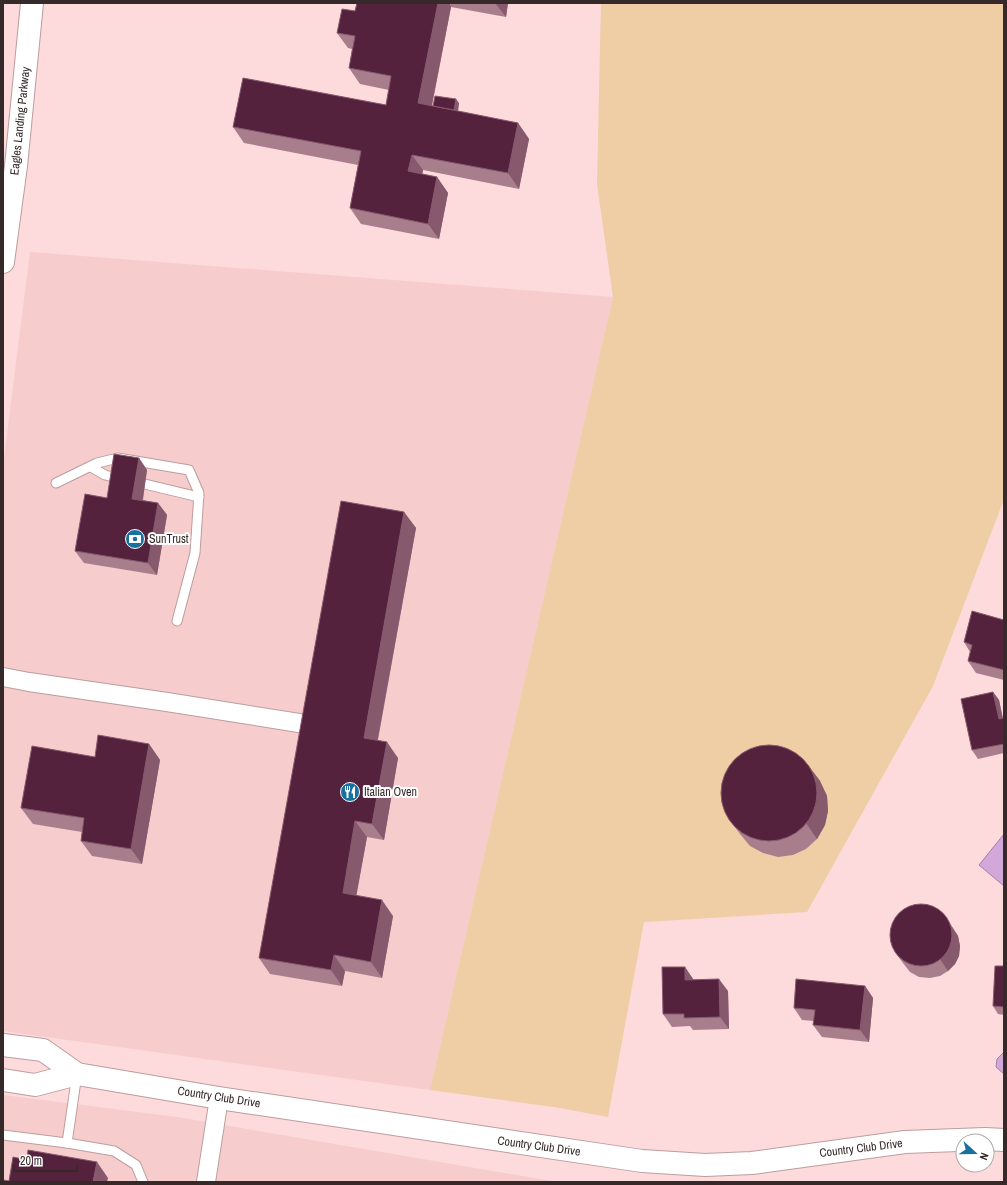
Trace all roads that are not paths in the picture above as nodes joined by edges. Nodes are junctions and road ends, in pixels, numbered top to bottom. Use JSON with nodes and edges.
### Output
{"nodes":[{"id":1,"x":32,"y":3,"type":"edge"},
{"id":2,"x":3,"y":262,"type":"edge"},
{"id":3,"x":91,"y":466,"type":"junction"},
{"id":4,"x":121,"y":479,"type":"edge"},
{"id":5,"x":56,"y":483,"type":"dead end"},
{"id":6,"x":145,"y":484,"type":"dead end"},
{"id":7,"x":199,"y":497,"type":"junction"},
{"id":8,"x":176,"y":621,"type":"dead end"},
{"id":9,"x":3,"y":677,"type":"edge"},
{"id":10,"x":299,"y":722,"type":"dead end"},
{"id":11,"x":3,"y":1044,"type":"edge"},
{"id":12,"x":78,"y":1074,"type":"junction"},
{"id":13,"x":3,"y":1080,"type":"edge"},
{"id":14,"x":219,"y":1098,"type":"junction"},
{"id":15,"x":3,"y":1135,"type":"edge"},
{"id":16,"x":1004,"y":1140,"type":"edge"},
{"id":17,"x":67,"y":1142,"type":"junction"},
{"id":18,"x":142,"y":1182,"type":"edge"},
{"id":19,"x":206,"y":1182,"type":"edge"}],
"edges":[{"from":1,"to":2,"type":"street","name":"Eagles Landing Parkway"},
{"from":3,"to":4,"type":"lane"},
{"from":3,"to":5,"type":"lane"},
{"from":3,"to":7,"type":"lane"},
{"from":6,"to":7,"type":"lane"},
{"from":7,"to":8,"type":"lane"},
{"from":9,"to":10,"type":"street"},
{"from":11,"to":12,"type":"street","name":"Country Club Drive"},
{"from":12,"to":13,"type":"street","name":"Country Club Drive"},
{"from":12,"to":14,"type":"street","name":"Country Club Drive"},
{"from":12,"to":17,"type":"lane"},
{"from":14,"to":16,"type":"street","name":"Country Club Drive"},
{"from":14,"to":19,"type":"street"},
{"from":15,"to":17,"type":"lane"},
{"from":17,"to":18,"type":"lane"}]}
